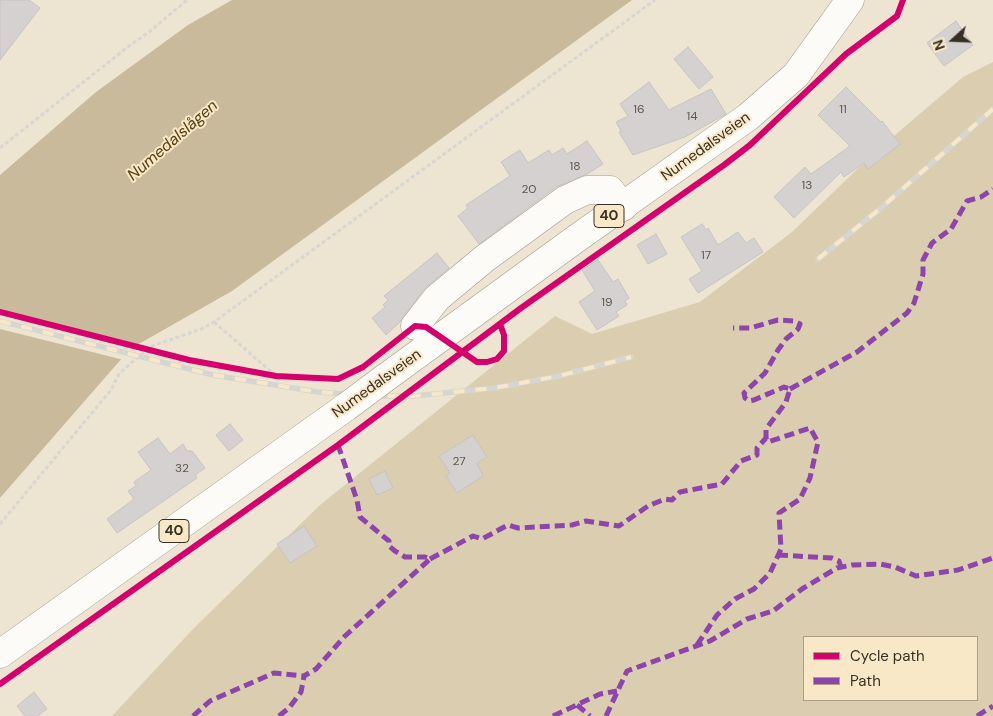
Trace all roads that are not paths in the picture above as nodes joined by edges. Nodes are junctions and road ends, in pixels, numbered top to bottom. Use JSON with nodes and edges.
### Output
{"nodes":[{"id":1,"x":850,"y":0,"type":"edge"},
{"id":2,"x":623,"y":207,"type":"junction"},
{"id":3,"x":415,"y":326,"type":"dead end"},
{"id":4,"x":0,"y":654,"type":"edge"}],
"edges":[{"from":1,"to":2,"type":"main road","name":"Numedalsveien","number":"40"},
{"from":2,"to":3,"type":"main road"},
{"from":2,"to":4,"type":"main road","name":"Numedalsveien","number":"40","bridge":true}]}
